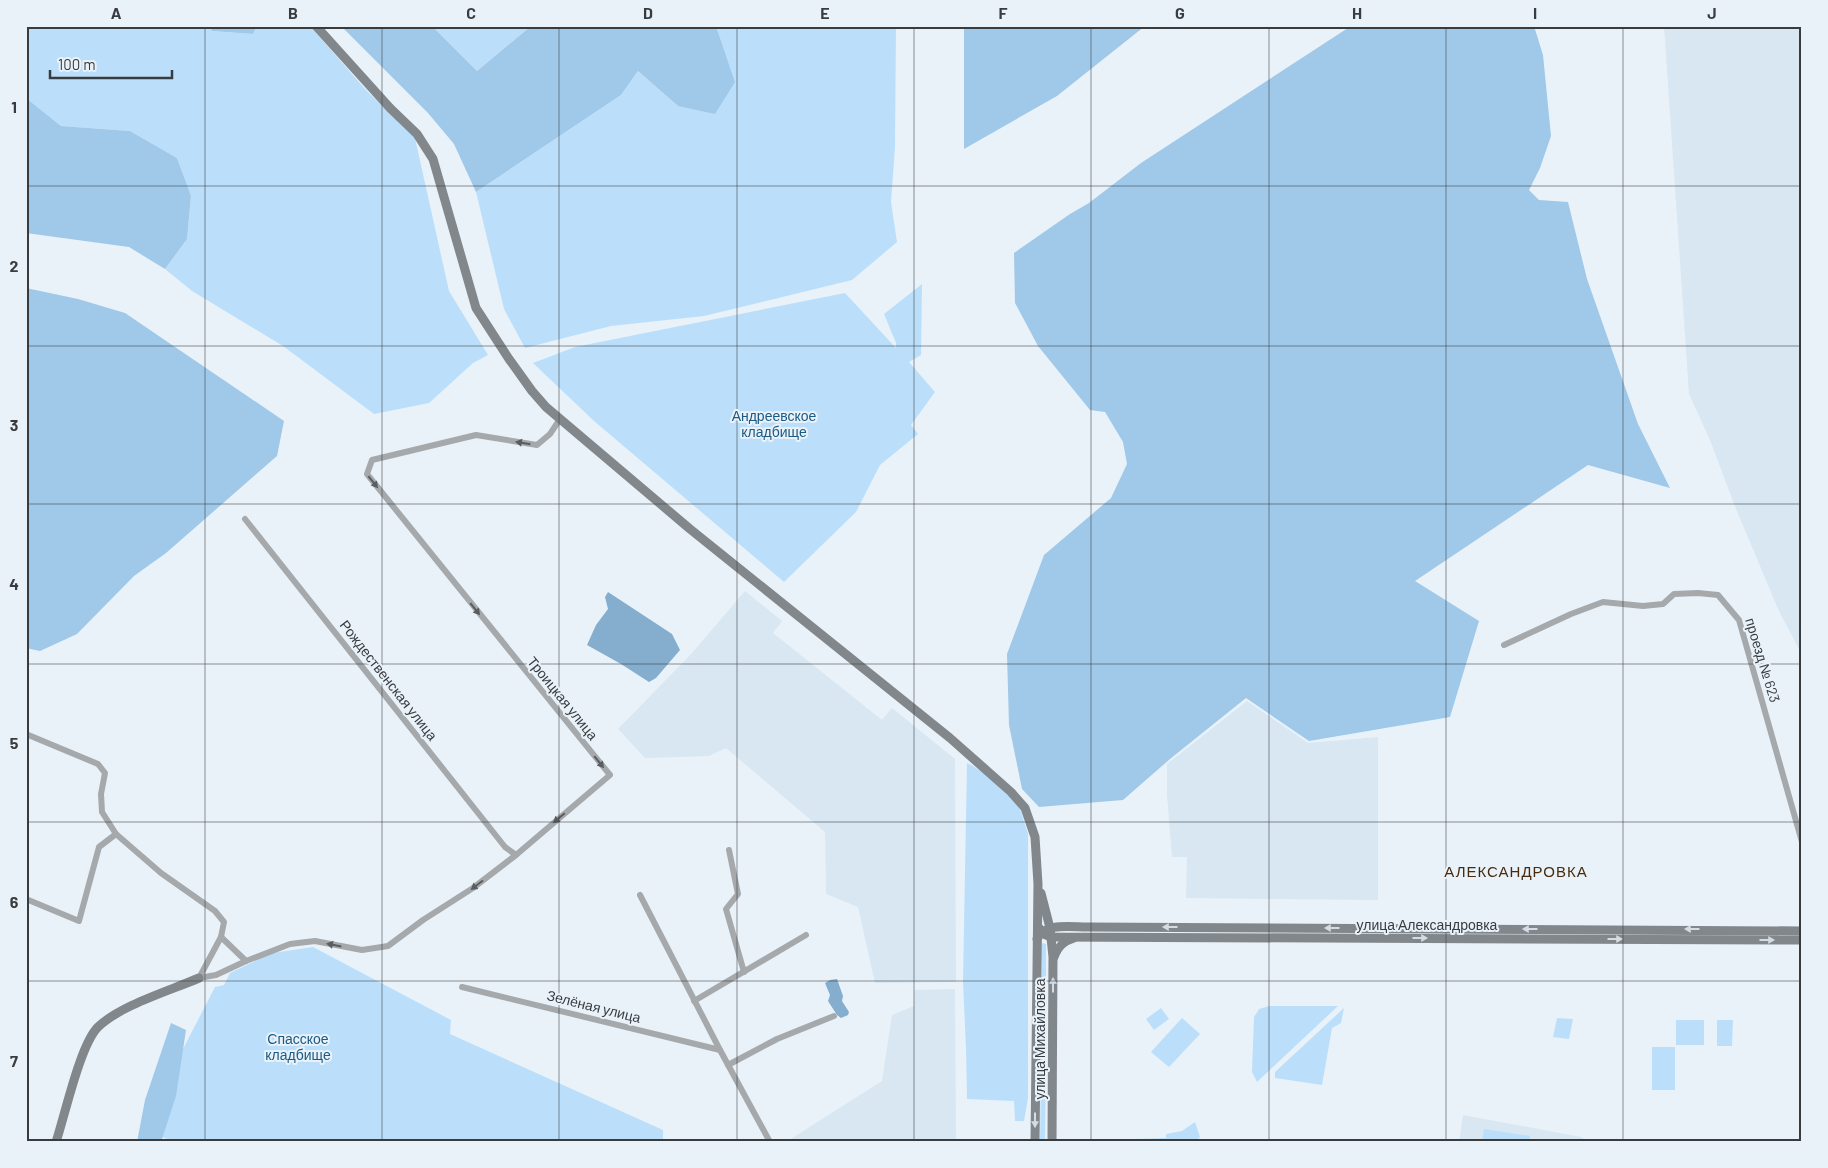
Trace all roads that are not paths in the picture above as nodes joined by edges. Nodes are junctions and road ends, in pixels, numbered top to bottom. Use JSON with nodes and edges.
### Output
{"nodes":[{"id":1,"x":316,"y":26,"type":"edge"},
{"id":2,"x":560,"y":419,"type":"junction"},
{"id":3,"x":245,"y":519,"type":"dead end"},
{"id":4,"x":1504,"y":645,"type":"dead end"},
{"id":5,"x":26,"y":734,"type":"edge"},
{"id":6,"x":116,"y":834,"type":"junction"},
{"id":7,"x":1802,"y":842,"type":"edge"},
{"id":8,"x":729,"y":850,"type":"dead end"},
{"id":9,"x":516,"y":855,"type":"junction"},
{"id":10,"x":1038,"y":884,"type":"junction"},
{"id":11,"x":640,"y":895,"type":"dead end"},
{"id":12,"x":26,"y":899,"type":"edge"},
{"id":13,"x":1045,"y":908,"type":"junction"},
{"id":14,"x":1073,"y":927,"type":"junction"},
{"id":15,"x":1045,"y":930,"type":"junction"},
{"id":16,"x":1802,"y":931,"type":"edge"},
{"id":17,"x":806,"y":935,"type":"dead end"},
{"id":18,"x":221,"y":937,"type":"junction"},
{"id":19,"x":1078,"y":937,"type":"junction"},
{"id":20,"x":1802,"y":940,"type":"edge"},
{"id":21,"x":1054,"y":957,"type":"junction"},
{"id":22,"x":246,"y":961,"type":"junction"},
{"id":23,"x":744,"y":972,"type":"junction"},
{"id":24,"x":199,"y":978,"type":"junction"},
{"id":25,"x":462,"y":987,"type":"dead end"},
{"id":26,"x":694,"y":1001,"type":"junction"},
{"id":27,"x":834,"y":1016,"type":"dead end"},
{"id":28,"x":720,"y":1050,"type":"junction"},
{"id":29,"x":728,"y":1066,"type":"junction"},
{"id":30,"x":56,"y":1142,"type":"edge"},
{"id":31,"x":770,"y":1142,"type":"edge"},
{"id":32,"x":1034,"y":1142,"type":"edge"},
{"id":33,"x":1052,"y":1142,"type":"edge"}],
"edges":[{"from":1,"to":2,"type":"main road"},
{"from":2,"to":9,"type":"street","name":"Троицкая улица","one_way":true},
{"from":2,"to":10,"type":"main road"},
{"from":3,"to":9,"type":"street","name":"Рождественская улица"},
{"from":4,"to":7,"type":"street","name":"проезд № 623"},
{"from":5,"to":6,"type":"street"},
{"from":6,"to":12,"type":"street"},
{"from":6,"to":18,"type":"street"},
{"from":8,"to":23,"type":"street"},
{"from":9,"to":22,"type":"street","name":"Троицкая улица","one_way":true},
{"from":10,"to":13,"type":"main road"},
{"from":10,"to":15,"type":"main road"},
{"from":11,"to":26,"type":"street"},
{"from":13,"to":14,"type":"main road"},
{"from":13,"to":15,"type":"main road"},
{"from":14,"to":15,"type":"main road","name":"улица Александровка"},
{"from":16,"to":14,"type":"main road","name":"улица Александровка","one_way":true},
{"from":15,"to":19,"type":"main road","name":"улица Александровка"},
{"from":15,"to":21,"type":"main road","name":"улица Михайловка"},
{"from":15,"to":32,"type":"main road","name":"улица Михайловка","one_way":true},
{"from":17,"to":23,"type":"street"},
{"from":18,"to":22,"type":"street"},
{"from":18,"to":24,"type":"street"},
{"from":19,"to":20,"type":"main road","name":"улица Александровка","one_way":true},
{"from":19,"to":21,"type":"main road"},
{"from":33,"to":21,"type":"main road","name":"улица Михайловка","one_way":true},
{"from":22,"to":24,"type":"street","name":"Троицкая улица"},
{"from":23,"to":26,"type":"street"},
{"from":24,"to":30,"type":"main road"},
{"from":25,"to":28,"type":"street","name":"Зелёная улица"},
{"from":26,"to":28,"type":"street"},
{"from":27,"to":29,"type":"street"},
{"from":28,"to":29,"type":"street"},
{"from":29,"to":31,"type":"street"}]}
